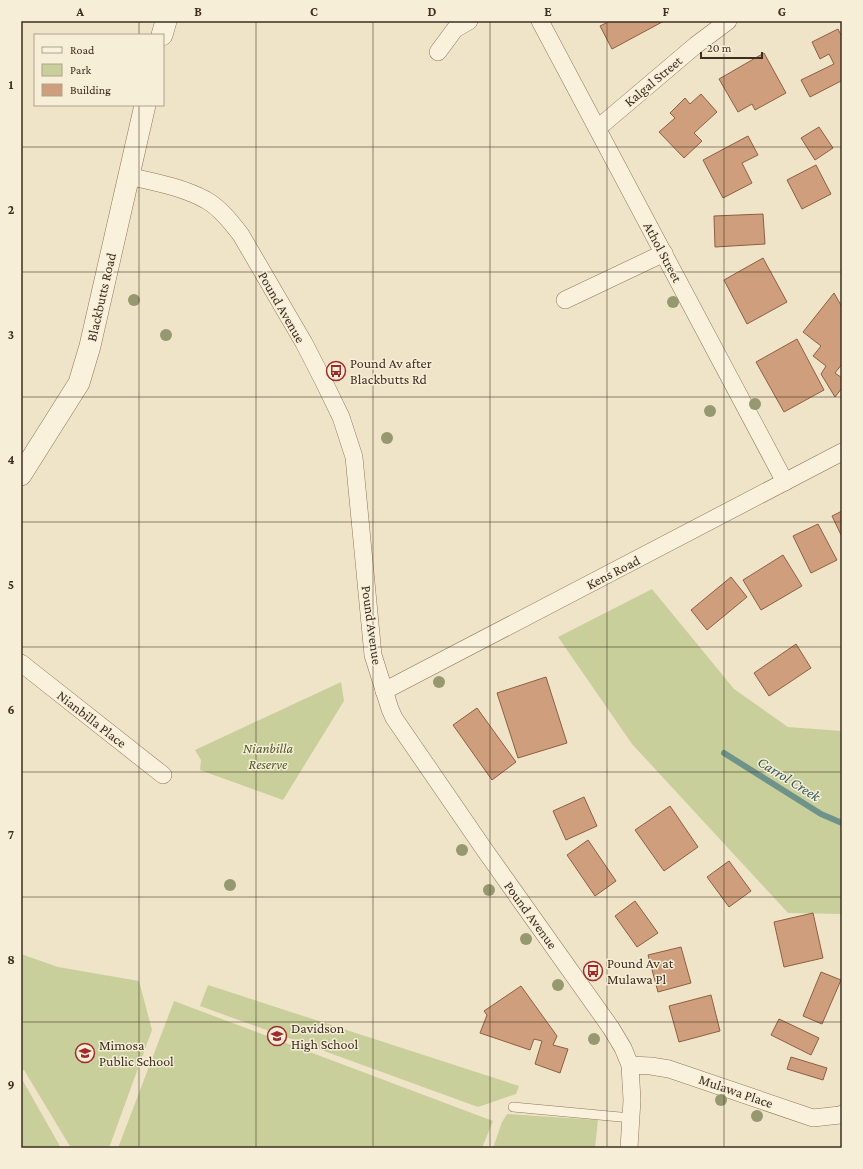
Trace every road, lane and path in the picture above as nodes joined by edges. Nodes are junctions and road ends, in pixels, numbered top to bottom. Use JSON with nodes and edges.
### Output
{"nodes":[{"id":1,"x":166,"y":21,"type":"edge"},
{"id":2,"x":469,"y":21,"type":"edge"},
{"id":3,"x":540,"y":21,"type":"edge"},
{"id":4,"x":728,"y":21,"type":"edge"},
{"id":5,"x":162,"y":34,"type":"edge"},
{"id":6,"x":438,"y":52,"type":"dead end"},
{"id":7,"x":145,"y":106,"type":"edge"},
{"id":8,"x":598,"y":128,"type":"junction"},
{"id":9,"x":128,"y":176,"type":"junction"},
{"id":10,"x":664,"y":253,"type":"junction"},
{"id":11,"x":565,"y":300,"type":"dead end"},
{"id":12,"x":842,"y":452,"type":"edge"},
{"id":13,"x":21,"y":475,"type":"edge"},
{"id":14,"x":785,"y":482,"type":"junction"},
{"id":15,"x":21,"y":663,"type":"edge"},
{"id":16,"x":384,"y":691,"type":"junction"},
{"id":17,"x":163,"y":775,"type":"dead end"},
{"id":18,"x":630,"y":1065,"type":"junction"},
{"id":19,"x":513,"y":1107,"type":"dead end"},
{"id":20,"x":842,"y":1114,"type":"edge"},
{"id":21,"x":631,"y":1118,"type":"junction"},
{"id":22,"x":628,"y":1148,"type":"edge"}],
"edges":[{"from":1,"to":5,"type":"street"},
{"from":2,"to":6,"type":"street"},
{"from":3,"to":8,"type":"street","name":"Athol Street"},
{"from":4,"to":8,"type":"street","name":"Kalgal Street"},
{"from":7,"to":9,"type":"street","name":"Blackbutts Road"},
{"from":8,"to":10,"type":"street","name":"Athol Street"},
{"from":9,"to":13,"type":"street","name":"Blackbutts Road"},
{"from":9,"to":16,"type":"street","name":"Pound Avenue"},
{"from":10,"to":11,"type":"street"},
{"from":10,"to":14,"type":"street","name":"Athol Street"},
{"from":12,"to":14,"type":"street","name":"Kens Road"},
{"from":14,"to":16,"type":"street","name":"Kens Road"},
{"from":15,"to":17,"type":"street","name":"Nianbilla Place"},
{"from":16,"to":18,"type":"street","name":"Pound Avenue"},
{"from":18,"to":20,"type":"street","name":"Mulawa Place"},
{"from":18,"to":21,"type":"street","name":"Pound Avenue"},
{"from":19,"to":21,"type":"lane"},
{"from":21,"to":22,"type":"street","name":"Pound Avenue"}]}
